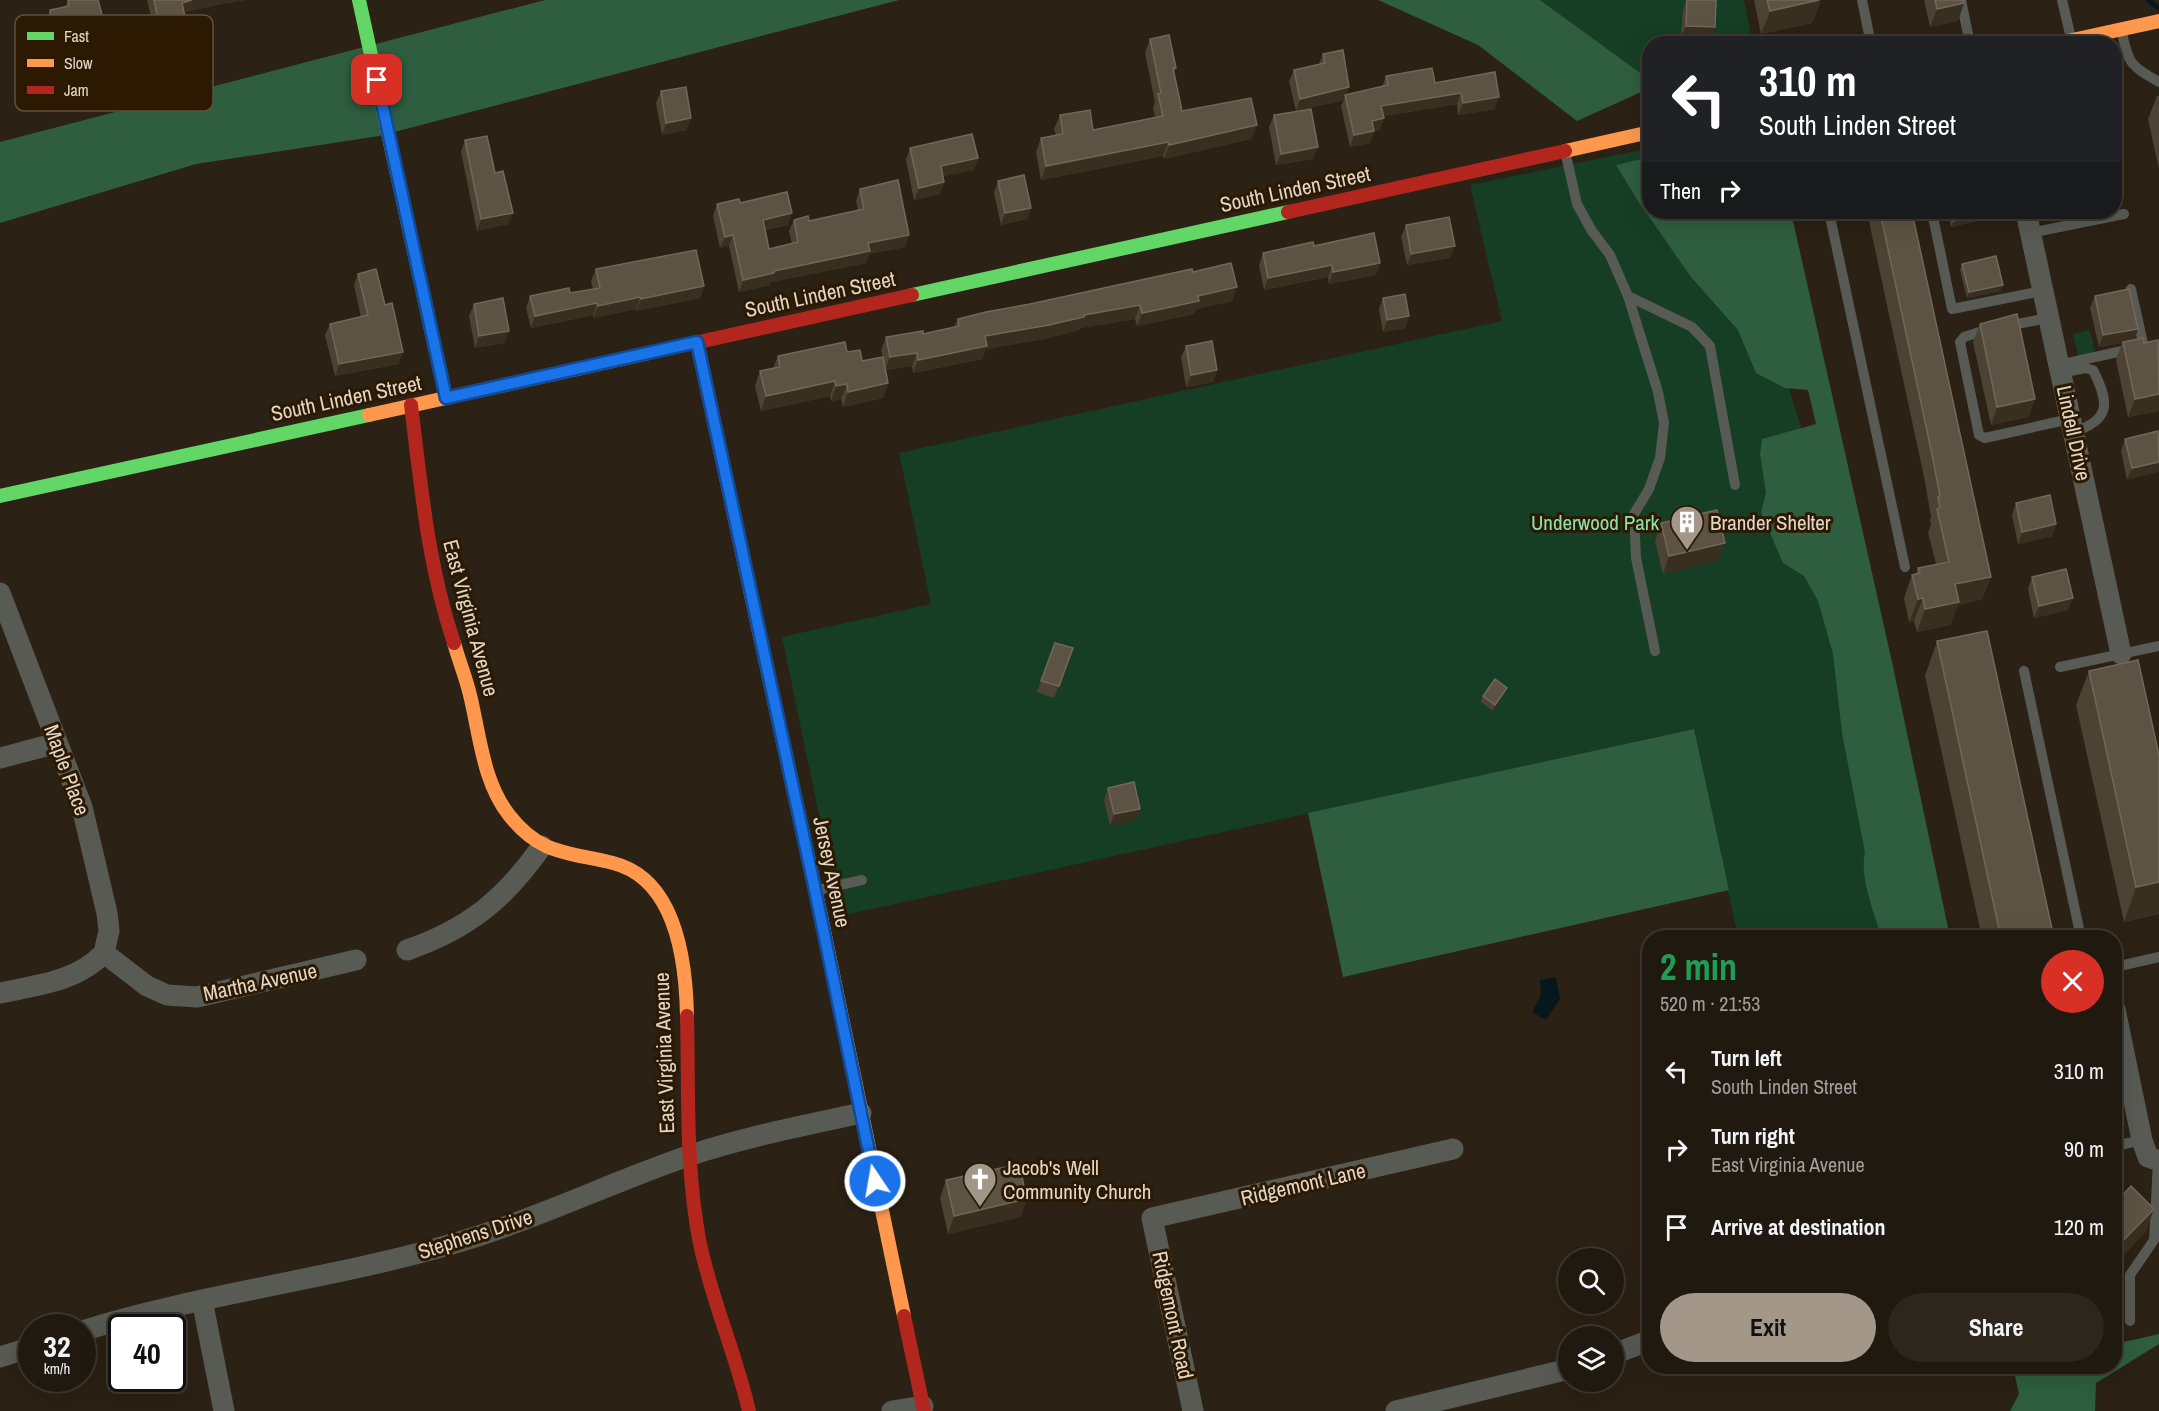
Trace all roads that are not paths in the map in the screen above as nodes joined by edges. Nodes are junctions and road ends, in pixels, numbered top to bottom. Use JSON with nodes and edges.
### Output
{"nodes":[{"id":1,"x":359,"y":0,"type":"edge"},
{"id":2,"x":1862,"y":0,"type":"edge"},
{"id":3,"x":1961,"y":0,"type":"edge"},
{"id":4,"x":2062,"y":0,"type":"edge"},
{"id":5,"x":2159,"y":21,"type":"edge"},
{"id":6,"x":2122,"y":28,"type":"junction"},
{"id":7,"x":1869,"y":36,"type":"edge"},
{"id":8,"x":1968,"y":36,"type":"edge"},
{"id":9,"x":2070,"y":36,"type":"edge"},
{"id":10,"x":2088,"y":36,"type":"edge"},
{"id":11,"x":2159,"y":82,"type":"edge"},
{"id":12,"x":1642,"y":134,"type":"edge"},
{"id":13,"x":1565,"y":151,"type":"junction"},
{"id":14,"x":1830,"y":219,"type":"edge"},
{"id":15,"x":1933,"y":219,"type":"edge"},
{"id":16,"x":2027,"y":219,"type":"edge"},
{"id":17,"x":2100,"y":219,"type":"edge"},
{"id":18,"x":2030,"y":234,"type":"junction"},
{"id":19,"x":2131,"y":289,"type":"edge"},
{"id":20,"x":2042,"y":291,"type":"junction"},
{"id":21,"x":1628,"y":296,"type":"junction"},
{"id":22,"x":2048,"y":318,"type":"junction"},
{"id":23,"x":697,"y":342,"type":"junction"},
{"id":24,"x":2060,"y":369,"type":"junction"},
{"id":25,"x":446,"y":398,"type":"junction"},
{"id":26,"x":411,"y":405,"type":"junction"},
{"id":27,"x":2072,"y":425,"type":"junction"},
{"id":28,"x":1736,"y":485,"type":"dead end"},
{"id":29,"x":0,"y":496,"type":"edge"},
{"id":30,"x":1905,"y":567,"type":"dead end"},
{"id":31,"x":0,"y":593,"type":"edge"},
{"id":32,"x":2159,"y":646,"type":"edge"},
{"id":33,"x":1655,"y":651,"type":"dead end"},
{"id":34,"x":2121,"y":654,"type":"junction"},
{"id":35,"x":2060,"y":667,"type":"dead end"},
{"id":36,"x":2024,"y":671,"type":"dead end"},
{"id":37,"x":57,"y":743,"type":"junction"},
{"id":38,"x":0,"y":758,"type":"edge"},
{"id":39,"x":542,"y":846,"type":"junction"},
{"id":40,"x":862,"y":880,"type":"dead end"},
{"id":41,"x":815,"y":890,"type":"junction"},
{"id":42,"x":2079,"y":930,"type":"edge"},
{"id":43,"x":407,"y":950,"type":"dead end"},
{"id":44,"x":104,"y":953,"type":"junction"},
{"id":45,"x":2159,"y":957,"type":"edge"},
{"id":46,"x":356,"y":960,"type":"dead end"},
{"id":47,"x":2122,"y":965,"type":"edge"},
{"id":48,"x":0,"y":993,"type":"edge"},
{"id":49,"x":2122,"y":1043,"type":"edge"},
{"id":50,"x":861,"y":1113,"type":"junction"},
{"id":51,"x":2142,"y":1140,"type":"junction"},
{"id":52,"x":2122,"y":1144,"type":"edge"},
{"id":53,"x":1453,"y":1149,"type":"dead end"},
{"id":54,"x":689,"y":1155,"type":"junction"},
{"id":55,"x":2158,"y":1161,"type":"edge"},
{"id":56,"x":1152,"y":1218,"type":"joint"},
{"id":57,"x":202,"y":1300,"type":"junction"},
{"id":58,"x":2130,"y":1321,"type":"dead end"},
{"id":59,"x":96,"y":1327,"type":"edge"},
{"id":60,"x":1642,"y":1343,"type":"edge"},
{"id":61,"x":1624,"y":1350,"type":"edge"},
{"id":62,"x":18,"y":1351,"type":"edge"},
{"id":63,"x":0,"y":1357,"type":"edge"},
{"id":64,"x":1558,"y":1372,"type":"edge"},
{"id":65,"x":924,"y":1408,"type":"edge"},
{"id":66,"x":224,"y":1411,"type":"edge"},
{"id":67,"x":749,"y":1411,"type":"edge"},
{"id":68,"x":892,"y":1411,"type":"edge"},
{"id":69,"x":1193,"y":1411,"type":"edge"},
{"id":70,"x":1396,"y":1411,"type":"edge"}],
"edges":[{"from":1,"to":25,"type":"street"},
{"from":2,"to":7,"type":"lane"},
{"from":3,"to":8,"type":"lane"},
{"from":4,"to":9,"type":"lane"},
{"from":5,"to":6,"type":"street"},
{"from":6,"to":10,"type":"street"},
{"from":6,"to":11,"type":"lane"},
{"from":12,"to":13,"type":"street","name":"South Linden Street"},
{"from":13,"to":21,"type":"lane"},
{"from":13,"to":23,"type":"street","name":"South Linden Street"},
{"from":14,"to":30,"type":"lane"},
{"from":15,"to":20,"type":"lane"},
{"from":16,"to":18,"type":"street","name":"Lindell Drive"},
{"from":17,"to":18,"type":"lane"},
{"from":18,"to":20,"type":"street","name":"Lindell Drive"},
{"from":19,"to":24,"type":"lane"},
{"from":20,"to":22,"type":"street","name":"Lindell Drive"},
{"from":21,"to":28,"type":"lane"},
{"from":21,"to":33,"type":"lane"},
{"from":22,"to":24,"type":"street","name":"Lindell Drive"},
{"from":22,"to":27,"type":"lane"},
{"from":23,"to":25,"type":"street","name":"South Linden Street"},
{"from":23,"to":41,"type":"street","name":"Jersey Avenue"},
{"from":24,"to":27,"type":"street","name":"Lindell Drive"},
{"from":24,"to":27,"type":"lane"},
{"from":25,"to":26,"type":"street","name":"South Linden Street"},
{"from":26,"to":29,"type":"street","name":"South Linden Street"},
{"from":26,"to":39,"type":"street","name":"East Virginia Avenue"},
{"from":27,"to":34,"type":"street","name":"Lindell Drive"},
{"from":31,"to":37,"type":"street","name":"Maple Place"},
{"from":32,"to":34,"type":"lane"},
{"from":34,"to":35,"type":"lane"},
{"from":36,"to":42,"type":"lane"},
{"from":37,"to":38,"type":"street"},
{"from":37,"to":44,"type":"street","name":"Maple Place"},
{"from":39,"to":43,"type":"street"},
{"from":39,"to":54,"type":"street","name":"East Virginia Avenue"},
{"from":40,"to":41,"type":"lane"},
{"from":41,"to":50,"type":"street","name":"Jersey Avenue"},
{"from":44,"to":46,"type":"street","name":"Martha Avenue"},
{"from":44,"to":48,"type":"street"},
{"from":45,"to":47,"type":"lane"},
{"from":49,"to":51,"type":"street"},
{"from":50,"to":54,"type":"street","name":"Stephens Drive"},
{"from":50,"to":65,"type":"street","name":"Jersey Avenue"},
{"from":51,"to":52,"type":"lane"},
{"from":51,"to":55,"type":"street"},
{"from":53,"to":56,"type":"street","name":"Ridgemont Lane"},
{"from":54,"to":57,"type":"street","name":"Stephens Drive"},
{"from":54,"to":67,"type":"street","name":"East Virginia Avenue"},
{"from":55,"to":58,"type":"lane"},
{"from":56,"to":69,"type":"street","name":"Ridgemont Road"},
{"from":57,"to":59,"type":"street","name":"Stephens Drive"},
{"from":57,"to":66,"type":"street"},
{"from":60,"to":61,"type":"street"},
{"from":62,"to":63,"type":"street"},
{"from":64,"to":70,"type":"street"},
{"from":65,"to":68,"type":"street"}]}
